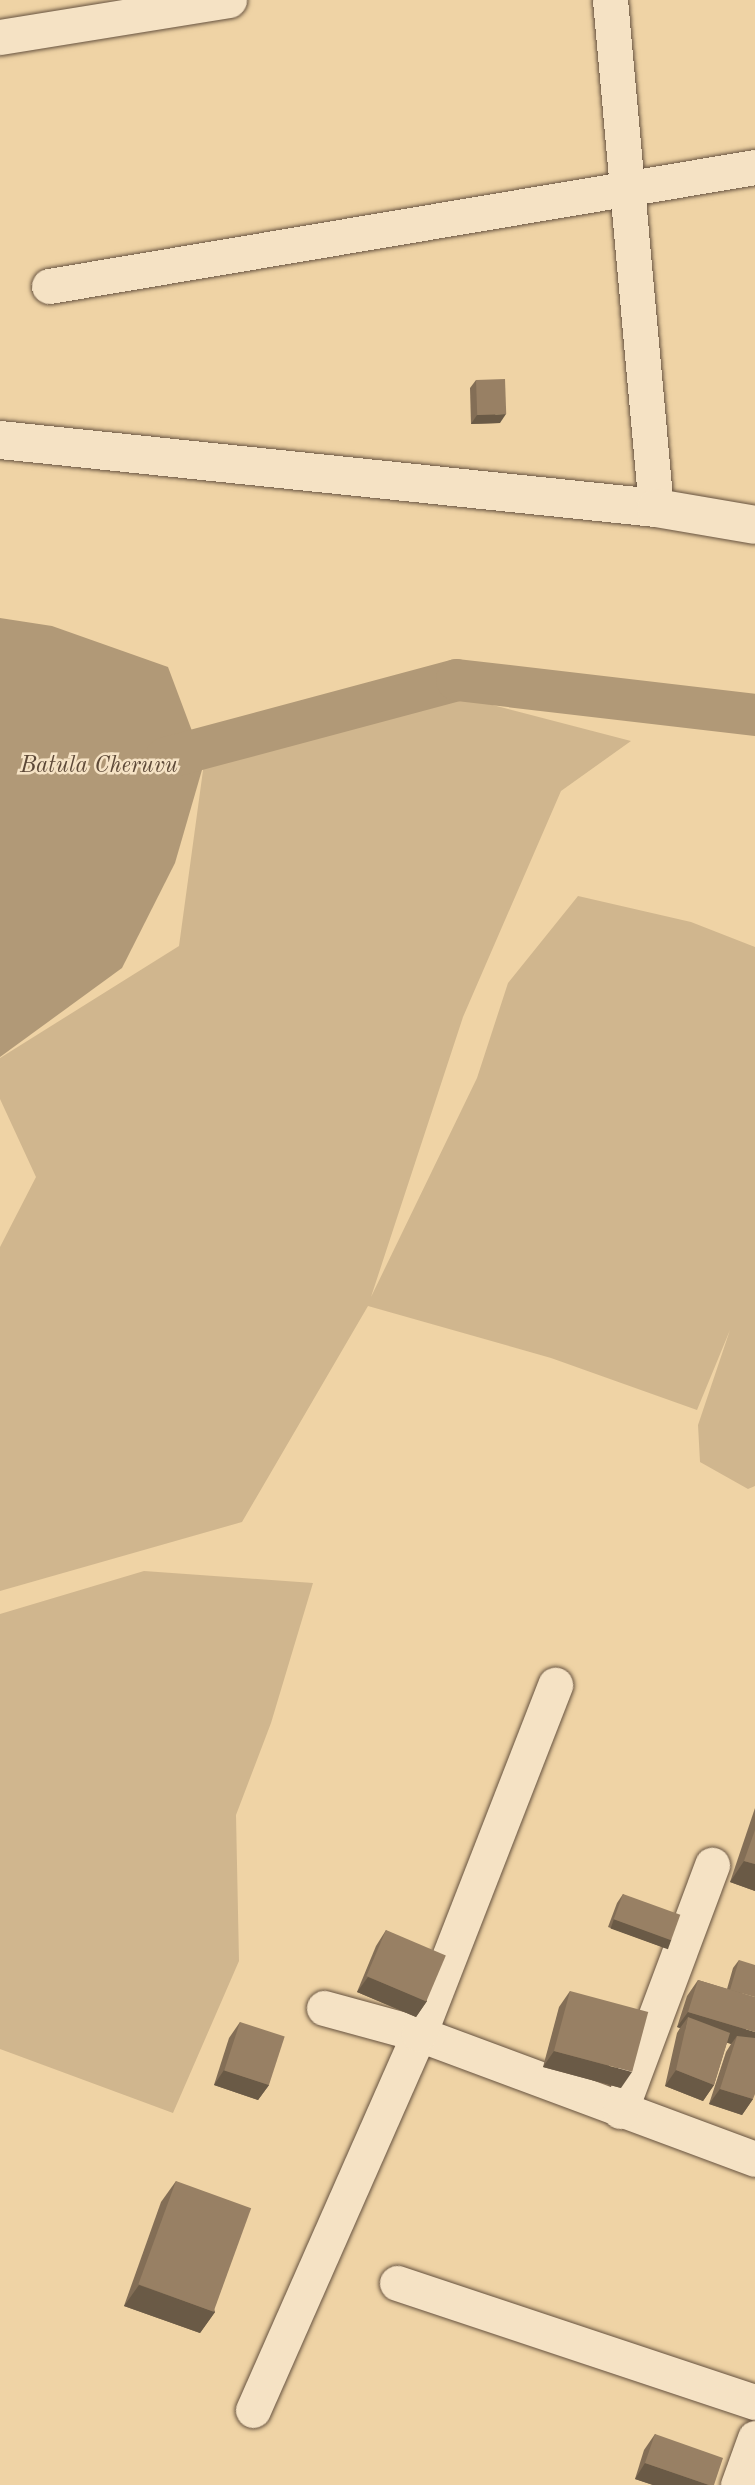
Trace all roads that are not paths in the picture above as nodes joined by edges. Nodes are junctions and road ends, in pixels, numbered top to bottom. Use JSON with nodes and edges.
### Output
{"nodes":[{"id":1,"x":229,"y":0,"type":"edge"},
{"id":2,"x":610,"y":0,"type":"edge"},
{"id":3,"x":0,"y":37,"type":"edge"},
{"id":4,"x":755,"y":167,"type":"edge"},
{"id":5,"x":628,"y":186,"type":"junction"},
{"id":6,"x":49,"y":286,"type":"dead end"},
{"id":7,"x":0,"y":440,"type":"edge"},
{"id":8,"x":656,"y":508,"type":"junction"},
{"id":9,"x":755,"y":525,"type":"edge"},
{"id":10,"x":555,"y":1685,"type":"dead end"},
{"id":11,"x":712,"y":1865,"type":"dead end"},
{"id":12,"x":324,"y":2008,"type":"dead end"},
{"id":13,"x":419,"y":2034,"type":"junction"},
{"id":14,"x":620,"y":2111,"type":"junction"},
{"id":15,"x":755,"y":2159,"type":"edge"},
{"id":16,"x":397,"y":2283,"type":"dead end"},
{"id":17,"x":755,"y":2402,"type":"edge"},
{"id":18,"x":253,"y":2410,"type":"dead end"},
{"id":19,"x":755,"y":2438,"type":"edge"},
{"id":20,"x":738,"y":2485,"type":"edge"}],
"edges":[{"from":1,"to":3,"type":"street"},
{"from":2,"to":5,"type":"street"},
{"from":4,"to":5,"type":"street"},
{"from":5,"to":6,"type":"street"},
{"from":5,"to":8,"type":"street"},
{"from":7,"to":8,"type":"street"},
{"from":8,"to":9,"type":"street"},
{"from":10,"to":13,"type":"street"},
{"from":11,"to":14,"type":"street"},
{"from":12,"to":13,"type":"street"},
{"from":13,"to":14,"type":"street"},
{"from":13,"to":18,"type":"street"},
{"from":14,"to":15,"type":"street"},
{"from":16,"to":17,"type":"street"},
{"from":19,"to":20,"type":"street"}]}
